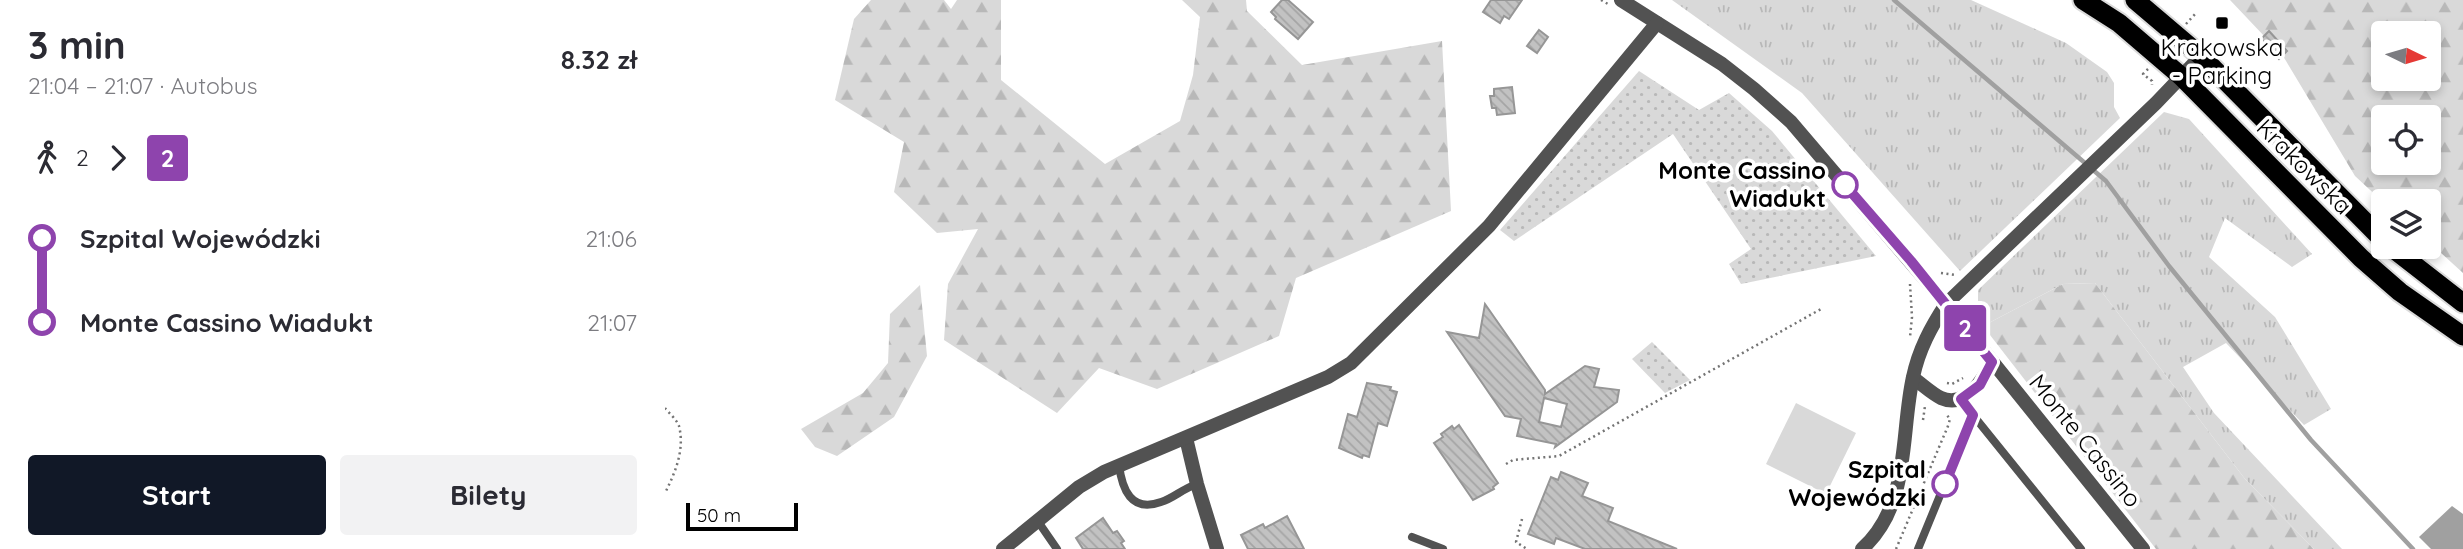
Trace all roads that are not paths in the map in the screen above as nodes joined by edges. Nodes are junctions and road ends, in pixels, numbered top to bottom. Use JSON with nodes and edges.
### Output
{"nodes":[{"id":1,"x":1621,"y":0,"type":"edge"},
{"id":2,"x":2083,"y":0,"type":"edge"},
{"id":3,"x":2135,"y":0,"type":"edge"},
{"id":4,"x":1657,"y":23,"type":"junction"},
{"id":5,"x":2201,"y":56,"type":"junction"},
{"id":6,"x":2182,"y":77,"type":"junction"},
{"id":7,"x":2371,"y":228,"type":"edge"},
{"id":8,"x":2406,"y":259,"type":"edge"},
{"id":9,"x":1946,"y":303,"type":"junction"},
{"id":10,"x":2463,"y":303,"type":"edge"},
{"id":11,"x":2463,"y":336,"type":"edge"},
{"id":12,"x":1992,"y":362,"type":"junction"},
{"id":13,"x":1913,"y":378,"type":"junction"},
{"id":14,"x":1961,"y":399,"type":"junction"},
{"id":15,"x":1973,"y":415,"type":"junction"},
{"id":16,"x":1186,"y":438,"type":"junction"},
{"id":17,"x":1119,"y":465,"type":"junction"},
{"id":18,"x":1197,"y":484,"type":"junction"},
{"id":19,"x":1037,"y":520,"type":"junction"},
{"id":20,"x":1412,"y":537,"type":"dead end"},
{"id":21,"x":1003,"y":549,"type":"edge"},
{"id":22,"x":1058,"y":549,"type":"edge"},
{"id":23,"x":1217,"y":549,"type":"edge"},
{"id":24,"x":1443,"y":549,"type":"edge"},
{"id":25,"x":1862,"y":549,"type":"edge"},
{"id":26,"x":1918,"y":549,"type":"edge"},
{"id":27,"x":2081,"y":549,"type":"edge"},
{"id":28,"x":2143,"y":549,"type":"edge"}],
"edges":[{"from":1,"to":4,"type":"street","name":"Monte Cassino"},
{"from":2,"to":6,"type":"highway","name":"Krakowska"},
{"from":3,"to":5,"type":"highway","name":"Krakowska"},
{"from":4,"to":9,"type":"street","name":"Monte Cassino"},
{"from":4,"to":16,"type":"street"},
{"from":5,"to":6,"type":"street"},
{"from":5,"to":7,"type":"highway","name":"Krakowska"},
{"from":6,"to":9,"type":"street"},
{"from":6,"to":11,"type":"highway","name":"Krakowska"},
{"from":8,"to":10,"type":"highway"},
{"from":9,"to":12,"type":"street","name":"Monte Cassino"},
{"from":9,"to":13,"type":"street"},
{"from":12,"to":14,"type":"street"},
{"from":12,"to":28,"type":"street","name":"Monte Cassino"},
{"from":13,"to":14,"type":"street"},
{"from":13,"to":25,"type":"street"},
{"from":14,"to":15,"type":"lane"},
{"from":15,"to":26,"type":"lane"},
{"from":15,"to":27,"type":"lane"},
{"from":16,"to":17,"type":"street"},
{"from":16,"to":18,"type":"street"},
{"from":17,"to":18,"type":"lane"},
{"from":17,"to":19,"type":"street"},
{"from":18,"to":23,"type":"street"},
{"from":19,"to":21,"type":"street"},
{"from":19,"to":22,"type":"lane"},
{"from":20,"to":24,"type":"lane"}]}
